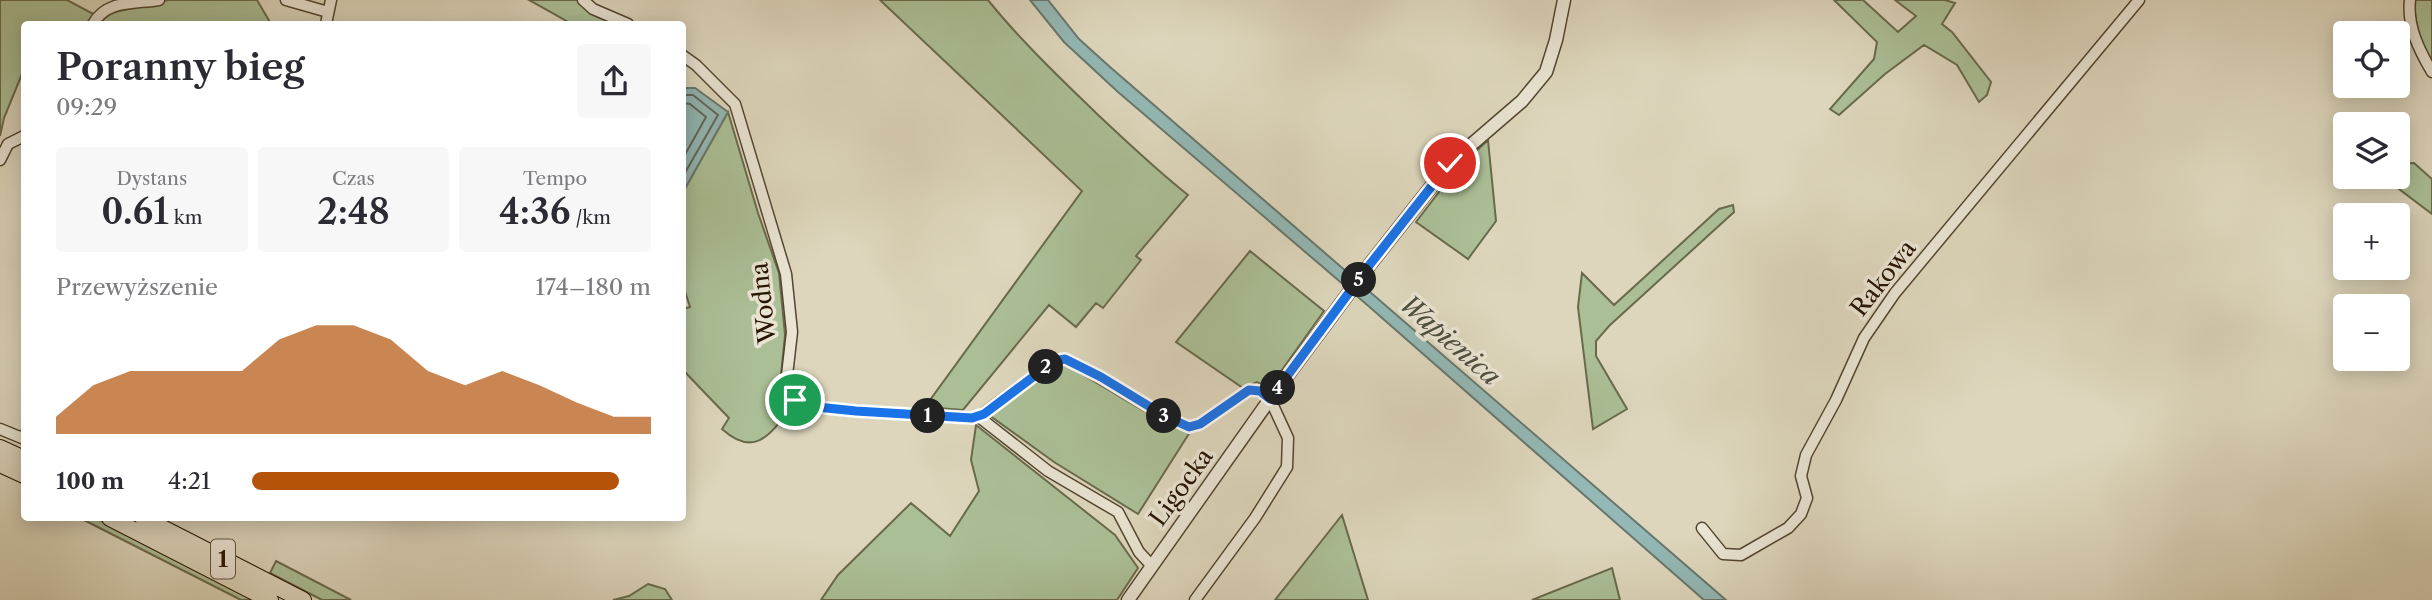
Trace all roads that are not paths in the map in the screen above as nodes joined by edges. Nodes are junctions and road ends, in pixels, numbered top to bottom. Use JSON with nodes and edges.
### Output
{"nodes":[{"id":1,"x":159,"y":0,"type":"edge"},
{"id":2,"x":286,"y":0,"type":"edge"},
{"id":3,"x":331,"y":0,"type":"edge"},
{"id":4,"x":583,"y":0,"type":"edge"},
{"id":5,"x":1564,"y":0,"type":"edge"},
{"id":6,"x":2139,"y":0,"type":"edge"},
{"id":7,"x":2410,"y":0,"type":"edge"},
{"id":8,"x":328,"y":12,"type":"junction"},
{"id":9,"x":95,"y":21,"type":"edge"},
{"id":10,"x":326,"y":21,"type":"edge"},
{"id":11,"x":621,"y":21,"type":"edge"},
{"id":12,"x":686,"y":58,"type":"edge"},
{"id":13,"x":2432,"y":72,"type":"edge"},
{"id":14,"x":21,"y":138,"type":"edge"},
{"id":15,"x":0,"y":160,"type":"edge"},
{"id":16,"x":1270,"y":399,"type":"junction"},
{"id":17,"x":979,"y":416,"type":"junction"},
{"id":18,"x":0,"y":429,"type":"edge"},
{"id":19,"x":21,"y":435,"type":"edge"},
{"id":20,"x":0,"y":448,"type":"edge"},
{"id":21,"x":21,"y":458,"type":"edge"},
{"id":22,"x":0,"y":464,"type":"edge"},
{"id":23,"x":21,"y":474,"type":"edge"},
{"id":24,"x":116,"y":521,"type":"edge"},
{"id":25,"x":149,"y":521,"type":"edge"},
{"id":26,"x":1702,"y":528,"type":"dead end"},
{"id":27,"x":1151,"y":565,"type":"junction"},
{"id":28,"x":270,"y":600,"type":"edge"},
{"id":29,"x":303,"y":600,"type":"edge"},
{"id":30,"x":1128,"y":600,"type":"edge"},
{"id":31,"x":1195,"y":600,"type":"edge"}],
"edges":[{"from":1,"to":9,"type":"street"},
{"from":2,"to":8,"type":"street"},
{"from":3,"to":8,"type":"street"},
{"from":4,"to":11,"type":"street"},
{"from":5,"to":16,"type":"street","name":"Ligocka"},
{"from":6,"to":26,"type":"street","name":"Rakowa"},
{"from":7,"to":13,"type":"street"},
{"from":8,"to":10,"type":"street"},
{"from":12,"to":17,"type":"street","name":"Wodna"},
{"from":14,"to":15,"type":"street"},
{"from":16,"to":17,"type":"street"},
{"from":16,"to":27,"type":"street","name":"Ligocka"},
{"from":16,"to":31,"type":"street"},
{"from":17,"to":27,"type":"street"},
{"from":18,"to":19,"type":"street"},
{"from":20,"to":21,"type":"main road"},
{"from":22,"to":23,"type":"main road"},
{"from":24,"to":28,"type":"main road","number":"1"},
{"from":25,"to":29,"type":"main road","number":"1"},
{"from":27,"to":30,"type":"street","name":"Ligocka"}]}
